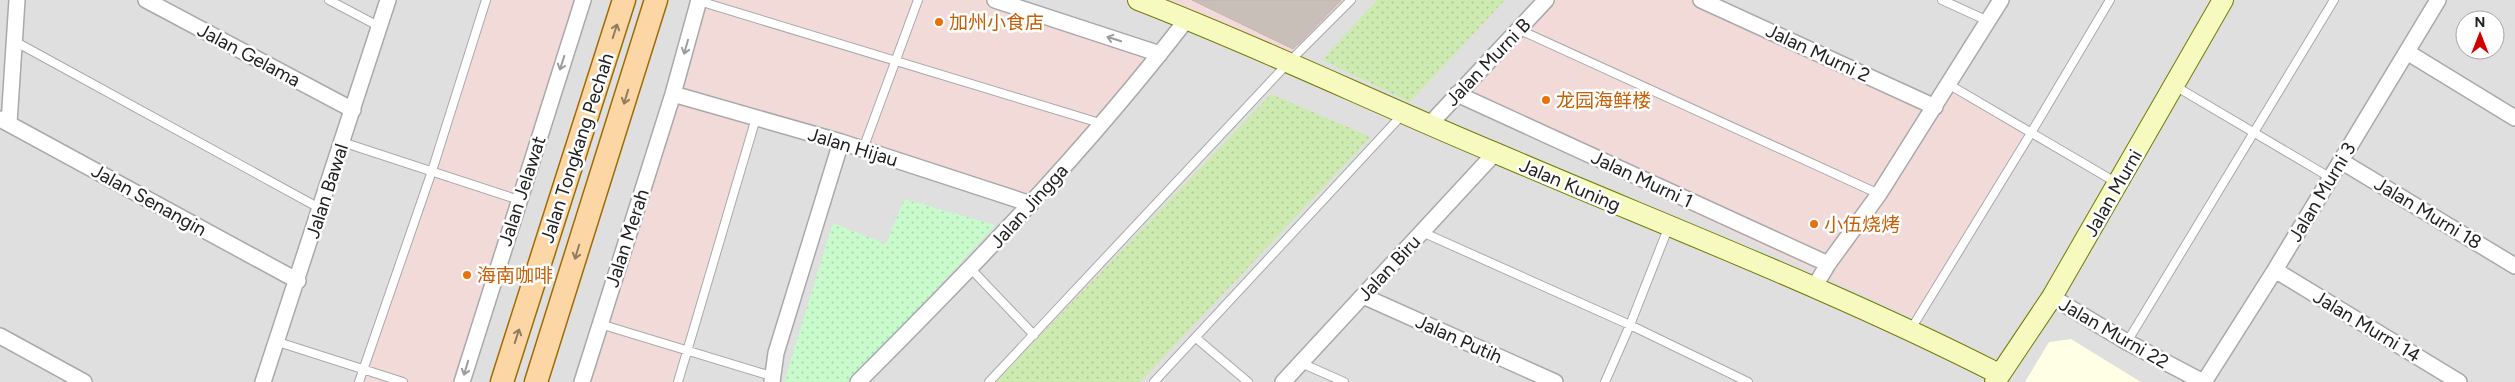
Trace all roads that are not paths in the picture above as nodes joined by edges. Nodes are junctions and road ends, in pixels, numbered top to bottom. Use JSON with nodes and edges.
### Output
{"nodes":[{"id":1,"x":17,"y":0,"type":"edge"},
{"id":2,"x":146,"y":0,"type":"edge"},
{"id":3,"x":329,"y":0,"type":"edge"},
{"id":4,"x":388,"y":0,"type":"edge"},
{"id":5,"x":486,"y":0,"type":"edge"},
{"id":6,"x":582,"y":0,"type":"edge"},
{"id":7,"x":624,"y":0,"type":"edge"},
{"id":8,"x":656,"y":0,"type":"edge"},
{"id":9,"x":918,"y":0,"type":"edge"},
{"id":10,"x":995,"y":0,"type":"edge"},
{"id":11,"x":1138,"y":0,"type":"edge"},
{"id":12,"x":1351,"y":0,"type":"edge"},
{"id":13,"x":1546,"y":0,"type":"edge"},
{"id":14,"x":1700,"y":0,"type":"edge"},
{"id":15,"x":1942,"y":0,"type":"edge"},
{"id":16,"x":2001,"y":0,"type":"edge"},
{"id":17,"x":2110,"y":0,"type":"edge"},
{"id":18,"x":2224,"y":0,"type":"edge"},
{"id":19,"x":2334,"y":0,"type":"edge"},
{"id":20,"x":2438,"y":0,"type":"edge"},
{"id":21,"x":699,"y":1,"type":"edge"},
{"id":22,"x":1187,"y":19,"type":"junction"},
{"id":23,"x":1988,"y":21,"type":"junction"},
{"id":24,"x":380,"y":27,"type":"junction"},
{"id":25,"x":1520,"y":30,"type":"junction"},
{"id":26,"x":16,"y":42,"type":"junction"},
{"id":27,"x":2407,"y":52,"type":"junction"},
{"id":28,"x":1160,"y":54,"type":"junction"},
{"id":29,"x":896,"y":61,"type":"junction"},
{"id":30,"x":1288,"y":63,"type":"junction"},
{"id":31,"x":1948,"y":84,"type":"junction"},
{"id":32,"x":2175,"y":86,"type":"junction"},
{"id":33,"x":673,"y":94,"type":"junction"},
{"id":34,"x":1457,"y":94,"type":"junction"},
{"id":35,"x":1934,"y":107,"type":"junction"},
{"id":36,"x":353,"y":110,"type":"junction"},
{"id":37,"x":1404,"y":114,"type":"junction"},
{"id":38,"x":756,"y":118,"type":"junction"},
{"id":39,"x":2515,"y":118,"type":"edge"},
{"id":40,"x":4,"y":121,"type":"edge"},
{"id":41,"x":1103,"y":124,"type":"junction"},
{"id":42,"x":1430,"y":124,"type":"junction"},
{"id":43,"x":2032,"y":133,"type":"junction"},
{"id":44,"x":2255,"y":133,"type":"junction"},
{"id":45,"x":342,"y":142,"type":"junction"},
{"id":46,"x":841,"y":142,"type":"junction"},
{"id":47,"x":863,"y":149,"type":"junction"},
{"id":48,"x":1495,"y":153,"type":"junction"},
{"id":49,"x":2341,"y":161,"type":"junction"},
{"id":50,"x":432,"y":171,"type":"junction"},
{"id":51,"x":2331,"y":178,"type":"junction"},
{"id":52,"x":2118,"y":184,"type":"junction"},
{"id":53,"x":1879,"y":194,"type":"junction"},
{"id":54,"x":519,"y":200,"type":"junction"},
{"id":55,"x":1031,"y":204,"type":"junction"},
{"id":56,"x":321,"y":209,"type":"junction"},
{"id":57,"x":1669,"y":226,"type":"junction"},
{"id":58,"x":1422,"y":232,"type":"junction"},
{"id":59,"x":1828,"y":264,"type":"junction"},
{"id":60,"x":2515,"y":266,"type":"edge"},
{"id":61,"x":971,"y":270,"type":"junction"},
{"id":62,"x":2275,"y":270,"type":"junction"},
{"id":63,"x":298,"y":281,"type":"junction"},
{"id":64,"x":1815,"y":286,"type":"junction"},
{"id":65,"x":1363,"y":296,"type":"junction"},
{"id":66,"x":2052,"y":297,"type":"junction"},
{"id":67,"x":600,"y":324,"type":"junction"},
{"id":68,"x":1630,"y":325,"type":"junction"},
{"id":69,"x":1911,"y":329,"type":"junction"},
{"id":70,"x":1034,"y":335,"type":"junction"},
{"id":71,"x":0,"y":336,"type":"edge"},
{"id":72,"x":1196,"y":338,"type":"junction"},
{"id":73,"x":278,"y":342,"type":"junction"},
{"id":74,"x":2128,"y":342,"type":"junction"},
{"id":75,"x":688,"y":352,"type":"junction"},
{"id":76,"x":1301,"y":363,"type":"junction"},
{"id":77,"x":363,"y":369,"type":"junction"},
{"id":78,"x":1997,"y":378,"type":"edge"},
{"id":79,"x":771,"y":379,"type":"edge"},
{"id":80,"x":84,"y":382,"type":"edge"},
{"id":81,"x":263,"y":382,"type":"edge"},
{"id":82,"x":359,"y":382,"type":"edge"},
{"id":83,"x":403,"y":382,"type":"edge"},
{"id":84,"x":462,"y":382,"type":"edge"},
{"id":85,"x":502,"y":382,"type":"edge"},
{"id":86,"x":536,"y":382,"type":"edge"},
{"id":87,"x":582,"y":382,"type":"edge"},
{"id":88,"x":678,"y":382,"type":"edge"},
{"id":89,"x":858,"y":382,"type":"edge"},
{"id":90,"x":989,"y":382,"type":"edge"},
{"id":91,"x":1154,"y":382,"type":"edge"},
{"id":92,"x":1248,"y":382,"type":"edge"},
{"id":93,"x":1283,"y":382,"type":"edge"},
{"id":94,"x":1344,"y":382,"type":"edge"},
{"id":95,"x":1555,"y":382,"type":"edge"},
{"id":96,"x":1605,"y":382,"type":"edge"},
{"id":97,"x":1748,"y":382,"type":"edge"},
{"id":98,"x":2203,"y":382,"type":"edge"},
{"id":99,"x":2460,"y":382,"type":"edge"}],
"edges":[{"from":1,"to":26,"type":"street"},
{"from":2,"to":36,"type":"street","name":"Jalan Gelama"},
{"from":3,"to":24,"type":"lane"},
{"from":4,"to":24,"type":"street","name":"Jalan Bawal"},
{"from":5,"to":50,"type":"lane"},
{"from":6,"to":54,"type":"street","name":"Jalan Jelawat","one_way":true},
{"from":85,"to":7,"type":"main road","name":"Jalan Tongkang Pechah","one_way":true},
{"from":8,"to":86,"type":"main road","name":"Jalan Tongkang Pechah","one_way":true},
{"from":9,"to":29,"type":"lane"},
{"from":28,"to":10,"type":"street","one_way":true},
{"from":11,"to":22,"type":"street","name":"Jalan Kuning"},
{"from":12,"to":30,"type":"lane"},
{"from":13,"to":25,"type":"street","name":"Jalan Murni B"},
{"from":14,"to":35,"type":"street","name":"Jalan Murni 2"},
{"from":15,"to":23,"type":"lane"},
{"from":16,"to":23,"type":"street"},
{"from":17,"to":43,"type":"lane"},
{"from":18,"to":32,"type":"street","name":"Jalan Murni"},
{"from":19,"to":44,"type":"lane"},
{"from":20,"to":27,"type":"street","name":"Jalan Murni 3"},
{"from":21,"to":29,"type":"lane"},
{"from":21,"to":33,"type":"street","name":"Jalan Merah","one_way":true},
{"from":22,"to":28,"type":"street","name":"Jalan Jingga"},
{"from":22,"to":30,"type":"street","name":"Jalan Kuning"},
{"from":23,"to":31,"type":"street"},
{"from":24,"to":36,"type":"street","name":"Jalan Bawal"},
{"from":25,"to":34,"type":"street","name":"Jalan Murni B"},
{"from":25,"to":53,"type":"lane"},
{"from":26,"to":40,"type":"street"},
{"from":26,"to":56,"type":"lane"},
{"from":27,"to":39,"type":"street"},
{"from":27,"to":49,"type":"street","name":"Jalan Murni 3"},
{"from":28,"to":41,"type":"street","name":"Jalan Jingga"},
{"from":29,"to":41,"type":"lane"},
{"from":29,"to":47,"type":"lane"},
{"from":30,"to":37,"type":"street","name":"Jalan Kuning"},
{"from":30,"to":70,"type":"lane"},
{"from":31,"to":35,"type":"street"},
{"from":31,"to":43,"type":"lane"},
{"from":32,"to":44,"type":"lane"},
{"from":32,"to":52,"type":"street","name":"Jalan Murni"},
{"from":33,"to":38,"type":"street","name":"Jalan Hijau"},
{"from":33,"to":67,"type":"street","name":"Jalan Merah"},
{"from":34,"to":42,"type":"street","name":"Jalan Murni B"},
{"from":34,"to":59,"type":"street","name":"Jalan Murni 1"},
{"from":35,"to":53,"type":"street"},
{"from":36,"to":45,"type":"street","name":"Jalan Bawal"},
{"from":37,"to":42,"type":"street","name":"Jalan Kuning"},
{"from":37,"to":72,"type":"lane"},
{"from":38,"to":46,"type":"street","name":"Jalan Hijau"},
{"from":38,"to":75,"type":"lane"},
{"from":40,"to":63,"type":"street","name":"Jalan Senangin"},
{"from":41,"to":55,"type":"street","name":"Jalan Jingga"},
{"from":42,"to":48,"type":"street","name":"Jalan Kuning"},
{"from":43,"to":52,"type":"lane"},
{"from":43,"to":69,"type":"lane"},
{"from":44,"to":51,"type":"lane"},
{"from":44,"to":74,"type":"lane"},
{"from":45,"to":50,"type":"lane"},
{"from":45,"to":56,"type":"street","name":"Jalan Bawal"},
{"from":46,"to":47,"type":"street","name":"Jalan Hijau"},
{"from":46,"to":79,"type":"street"},
{"from":47,"to":55,"type":"street","name":"Jalan Hijau"},
{"from":48,"to":57,"type":"street","name":"Jalan Kuning"},
{"from":48,"to":58,"type":"street","name":"Jalan Biru"},
{"from":49,"to":51,"type":"street","name":"Jalan Murni 3"},
{"from":49,"to":60,"type":"street","name":"Jalan Murni 18"},
{"from":50,"to":54,"type":"lane"},
{"from":50,"to":77,"type":"lane"},
{"from":51,"to":62,"type":"street","name":"Jalan Murni 3"},
{"from":52,"to":66,"type":"street","name":"Jalan Murni"},
{"from":53,"to":59,"type":"street"},
{"from":54,"to":84,"type":"street","name":"Jalan Jelawat","one_way":true},
{"from":55,"to":61,"type":"street","name":"Jalan Jingga"},
{"from":56,"to":63,"type":"street","name":"Jalan Bawal"},
{"from":57,"to":64,"type":"street","name":"Jalan Kuning"},
{"from":57,"to":68,"type":"lane"},
{"from":58,"to":65,"type":"street","name":"Jalan Biru"},
{"from":58,"to":68,"type":"lane"},
{"from":59,"to":64,"type":"street"},
{"from":61,"to":70,"type":"lane"},
{"from":61,"to":89,"type":"street","name":"Jalan Jingga"},
{"from":62,"to":98,"type":"street","name":"Jalan Murni 3"},
{"from":62,"to":99,"type":"street","name":"Jalan Murni 14"},
{"from":63,"to":73,"type":"street","name":"Jalan Bawal"},
{"from":64,"to":69,"type":"street","name":"Jalan Kuning"},
{"from":65,"to":76,"type":"street","name":"Jalan Biru"},
{"from":65,"to":95,"type":"street","name":"Jalan Putih"},
{"from":66,"to":74,"type":"street","name":"Jalan Murni 22"},
{"from":66,"to":78,"type":"street","name":"Jalan Murni"},
{"from":67,"to":75,"type":"lane"},
{"from":67,"to":87,"type":"street","name":"Jalan Merah"},
{"from":68,"to":96,"type":"lane"},
{"from":68,"to":97,"type":"lane"},
{"from":69,"to":78,"type":"street","name":"Jalan Kuning"},
{"from":70,"to":90,"type":"lane"},
{"from":71,"to":80,"type":"street"},
{"from":72,"to":91,"type":"lane"},
{"from":72,"to":92,"type":"lane"},
{"from":73,"to":77,"type":"lane"},
{"from":73,"to":81,"type":"street","name":"Jalan Bawal"},
{"from":74,"to":98,"type":"street","name":"Jalan Murni 22"},
{"from":75,"to":79,"type":"lane"},
{"from":75,"to":88,"type":"lane"},
{"from":76,"to":93,"type":"street","name":"Jalan Biru"},
{"from":76,"to":94,"type":"lane"},
{"from":77,"to":82,"type":"lane"},
{"from":77,"to":83,"type":"lane"}]}
